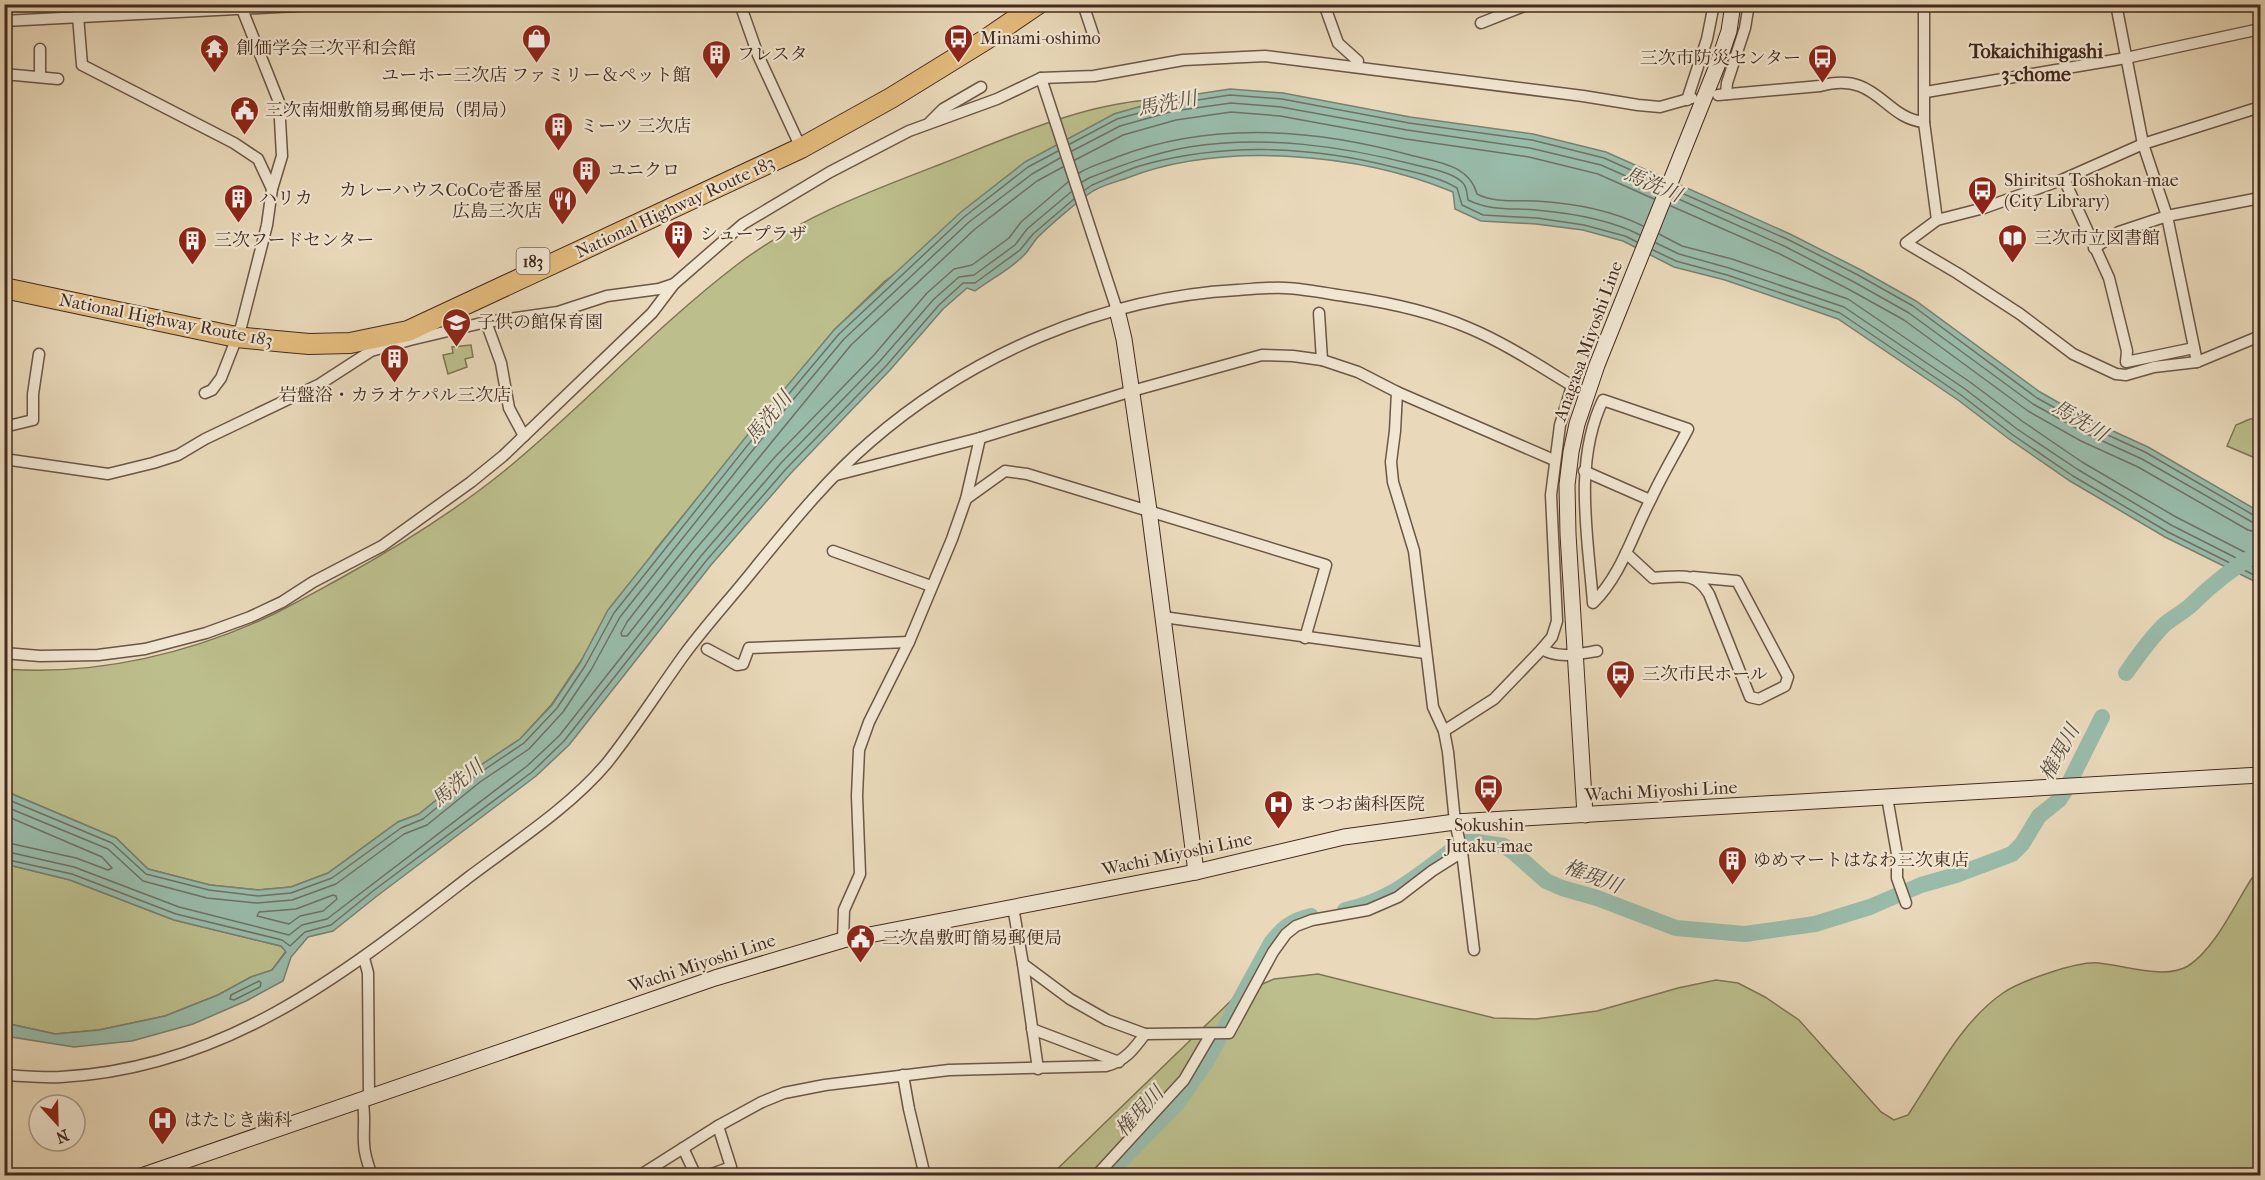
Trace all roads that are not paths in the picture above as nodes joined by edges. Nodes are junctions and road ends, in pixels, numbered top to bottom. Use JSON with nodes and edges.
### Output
{"nodes":[{"id":1,"x":335,"y":4,"type":"edge"},
{"id":2,"x":740,"y":4,"type":"edge"},
{"id":3,"x":1018,"y":4,"type":"edge"},
{"id":4,"x":1038,"y":4,"type":"edge"},
{"id":5,"x":1083,"y":4,"type":"edge"},
{"id":6,"x":1324,"y":4,"type":"edge"},
{"id":7,"x":1529,"y":4,"type":"edge"},
{"id":8,"x":1714,"y":4,"type":"edge"},
{"id":9,"x":1733,"y":4,"type":"edge"},
{"id":10,"x":1749,"y":4,"type":"edge"},
{"id":11,"x":1925,"y":4,"type":"edge"},
{"id":12,"x":2116,"y":4,"type":"edge"},
{"id":13,"x":242,"y":7,"type":"edge"},
{"id":14,"x":78,"y":16,"type":"junction"},
{"id":15,"x":4,"y":21,"type":"edge"},
{"id":16,"x":1481,"y":23,"type":"dead end"},
{"id":17,"x":2260,"y":29,"type":"edge"},
{"id":18,"x":1094,"y":37,"type":"dead end"},
{"id":19,"x":40,"y":49,"type":"dead end"},
{"id":20,"x":2126,"y":58,"type":"junction"},
{"id":21,"x":1358,"y":61,"type":"dead end"},
{"id":22,"x":4,"y":74,"type":"edge"},
{"id":23,"x":40,"y":77,"type":"junction"},
{"id":24,"x":1041,"y":78,"type":"junction"},
{"id":25,"x":58,"y":79,"type":"dead end"},
{"id":26,"x":981,"y":87,"type":"dead end"},
{"id":27,"x":1926,"y":92,"type":"junction"},
{"id":28,"x":2260,"y":107,"type":"edge"},
{"id":29,"x":1924,"y":122,"type":"junction"},
{"id":30,"x":928,"y":124,"type":"junction"},
{"id":31,"x":798,"y":142,"type":"junction"},
{"id":32,"x":2144,"y":144,"type":"junction"},
{"id":33,"x":2064,"y":179,"type":"junction"},
{"id":34,"x":272,"y":189,"type":"junction"},
{"id":35,"x":2260,"y":198,"type":"edge"},
{"id":36,"x":2167,"y":216,"type":"junction"},
{"id":37,"x":1937,"y":220,"type":"junction"},
{"id":38,"x":2094,"y":248,"type":"junction"},
{"id":39,"x":4,"y":277,"type":"edge"},
{"id":40,"x":674,"y":284,"type":"junction"},
{"id":41,"x":4,"y":288,"type":"edge"},
{"id":42,"x":1115,"y":304,"type":"junction"},
{"id":43,"x":1319,"y":313,"type":"dead end"},
{"id":44,"x":486,"y":322,"type":"junction"},
{"id":45,"x":408,"y":330,"type":"junction"},
{"id":46,"x":239,"y":332,"type":"junction"},
{"id":47,"x":2260,"y":336,"type":"edge"},
{"id":48,"x":2194,"y":348,"type":"junction"},
{"id":49,"x":39,"y":354,"type":"dead end"},
{"id":50,"x":1322,"y":360,"type":"junction"},
{"id":51,"x":2197,"y":362,"type":"junction"},
{"id":52,"x":1132,"y":391,"type":"junction"},
{"id":53,"x":1397,"y":392,"type":"junction"},
{"id":54,"x":205,"y":393,"type":"dead end"},
{"id":55,"x":4,"y":427,"type":"edge"},
{"id":56,"x":524,"y":436,"type":"junction"},
{"id":57,"x":980,"y":438,"type":"junction"},
{"id":58,"x":4,"y":459,"type":"edge"},
{"id":59,"x":1554,"y":460,"type":"junction"},
{"id":60,"x":1584,"y":471,"type":"junction"},
{"id":61,"x":836,"y":475,"type":"junction"},
{"id":62,"x":966,"y":499,"type":"junction"},
{"id":63,"x":1650,"y":500,"type":"junction"},
{"id":64,"x":1149,"y":510,"type":"junction"},
{"id":65,"x":833,"y":551,"type":"dead end"},
{"id":66,"x":1626,"y":554,"type":"junction"},
{"id":67,"x":1693,"y":577,"type":"junction"},
{"id":68,"x":931,"y":586,"type":"junction"},
{"id":69,"x":1162,"y":617,"type":"junction"},
{"id":70,"x":1305,"y":638,"type":"junction"},
{"id":71,"x":909,"y":642,"type":"junction"},
{"id":72,"x":706,"y":649,"type":"dead end"},
{"id":73,"x":1542,"y":649,"type":"junction"},
{"id":74,"x":1597,"y":651,"type":"dead end"},
{"id":75,"x":1425,"y":652,"type":"junction"},
{"id":76,"x":4,"y":653,"type":"edge"},
{"id":77,"x":1577,"y":654,"type":"junction"},
{"id":78,"x":1444,"y":731,"type":"junction"},
{"id":79,"x":2260,"y":775,"type":"edge"},
{"id":80,"x":1887,"y":797,"type":"junction"},
{"id":81,"x":1586,"y":815,"type":"junction"},
{"id":82,"x":1456,"y":829,"type":"junction"},
{"id":83,"x":1461,"y":849,"type":"junction"},
{"id":84,"x":1196,"y":872,"type":"junction"},
{"id":85,"x":1905,"y":901,"type":"dead end"},
{"id":86,"x":1013,"y":907,"type":"junction"},
{"id":87,"x":843,"y":940,"type":"junction"},
{"id":88,"x":1474,"y":950,"type":"dead end"},
{"id":89,"x":364,"y":958,"type":"junction"},
{"id":90,"x":1023,"y":964,"type":"junction"},
{"id":91,"x":1032,"y":1029,"type":"junction"},
{"id":92,"x":1145,"y":1034,"type":"junction"},
{"id":93,"x":1213,"y":1034,"type":"junction"},
{"id":94,"x":1120,"y":1062,"type":"junction"},
{"id":95,"x":1038,"y":1068,"type":"junction"},
{"id":96,"x":4,"y":1075,"type":"edge"},
{"id":97,"x":903,"y":1075,"type":"junction"},
{"id":98,"x":365,"y":1098,"type":"junction"},
{"id":99,"x":718,"y":1126,"type":"junction"},
{"id":100,"x":683,"y":1148,"type":"junction"},
{"id":101,"x":141,"y":1176,"type":"edge"},
{"id":102,"x":372,"y":1176,"type":"edge"},
{"id":103,"x":639,"y":1176,"type":"edge"},
{"id":104,"x":696,"y":1176,"type":"edge"},
{"id":105,"x":706,"y":1176,"type":"edge"},
{"id":106,"x":925,"y":1176,"type":"edge"},
{"id":107,"x":1096,"y":1176,"type":"edge"}],
"edges":[{"from":1,"to":13,"type":"street"},
{"from":2,"to":31,"type":"street"},
{"from":3,"to":31,"type":"highway","name":"National Highway Route 183","number":"183"},
{"from":4,"to":31,"type":"highway","name":"National Highway Route 183","number":"183"},
{"from":5,"to":18,"type":"street"},
{"from":6,"to":21,"type":"street"},
{"from":7,"to":16,"type":"street"},
{"from":8,"to":24,"type":"street"},
{"from":9,"to":77,"type":"main road","name":"Anagasa Miyoshi Line"},
{"from":10,"to":29,"type":"street"},
{"from":11,"to":27,"type":"street"},
{"from":12,"to":20,"type":"street"},
{"from":13,"to":14,"type":"street"},
{"from":13,"to":34,"type":"street"},
{"from":14,"to":15,"type":"street"},
{"from":14,"to":34,"type":"street"},
{"from":17,"to":20,"type":"street"},
{"from":19,"to":23,"type":"street"},
{"from":20,"to":27,"type":"street"},
{"from":20,"to":32,"type":"street"},
{"from":22,"to":23,"type":"street"},
{"from":23,"to":25,"type":"street"},
{"from":24,"to":30,"type":"street"},
{"from":24,"to":42,"type":"street"},
{"from":26,"to":30,"type":"street"},
{"from":27,"to":29,"type":"street"},
{"from":28,"to":32,"type":"street"},
{"from":29,"to":37,"type":"street"},
{"from":30,"to":40,"type":"street"},
{"from":31,"to":45,"type":"highway","name":"National Highway Route 183","number":"183"},
{"from":32,"to":33,"type":"street"},
{"from":32,"to":36,"type":"street"},
{"from":33,"to":37,"type":"street"},
{"from":33,"to":38,"type":"street"},
{"from":34,"to":46,"type":"street"},
{"from":35,"to":36,"type":"street"},
{"from":36,"to":38,"type":"street"},
{"from":36,"to":48,"type":"street"},
{"from":37,"to":51,"type":"street"},
{"from":38,"to":48,"type":"street"},
{"from":39,"to":46,"type":"highway","name":"National Highway Route 183","number":"183"},
{"from":40,"to":44,"type":"street"},
{"from":40,"to":56,"type":"street"},
{"from":41,"to":46,"type":"highway","name":"National Highway Route 183","number":"183"},
{"from":42,"to":52,"type":"main road"},
{"from":42,"to":59,"type":"street"},
{"from":42,"to":61,"type":"street"},
{"from":43,"to":50,"type":"street"},
{"from":44,"to":45,"type":"street"},
{"from":44,"to":56,"type":"street"},
{"from":45,"to":46,"type":"highway","name":"National Highway Route 183","number":"183"},
{"from":45,"to":58,"type":"street"},
{"from":46,"to":54,"type":"street"},
{"from":47,"to":51,"type":"street"},
{"from":48,"to":51,"type":"street"},
{"from":49,"to":55,"type":"street"},
{"from":50,"to":52,"type":"street"},
{"from":50,"to":53,"type":"street"},
{"from":52,"to":57,"type":"street"},
{"from":52,"to":64,"type":"main road"},
{"from":53,"to":59,"type":"street"},
{"from":53,"to":75,"type":"street"},
{"from":56,"to":76,"type":"street"},
{"from":57,"to":61,"type":"street"},
{"from":57,"to":62,"type":"street"},
{"from":59,"to":73,"type":"street"},
{"from":60,"to":63,"type":"street"},
{"from":60,"to":63,"type":"street"},
{"from":60,"to":66,"type":"street"},
{"from":61,"to":89,"type":"street"},
{"from":62,"to":64,"type":"street"},
{"from":62,"to":68,"type":"street"},
{"from":63,"to":66,"type":"street"},
{"from":64,"to":69,"type":"main road"},
{"from":64,"to":70,"type":"street"},
{"from":65,"to":68,"type":"street"},
{"from":66,"to":67,"type":"street"},
{"from":67,"to":67,"type":"street"},
{"from":68,"to":71,"type":"street"},
{"from":69,"to":70,"type":"street"},
{"from":69,"to":84,"type":"main road"},
{"from":70,"to":75,"type":"street"},
{"from":71,"to":72,"type":"street"},
{"from":71,"to":87,"type":"street"},
{"from":73,"to":77,"type":"street"},
{"from":73,"to":78,"type":"street"},
{"from":74,"to":77,"type":"street"},
{"from":75,"to":78,"type":"street"},
{"from":77,"to":81,"type":"main road","name":"Anagasa Miyoshi Line"},
{"from":78,"to":82,"type":"street"},
{"from":79,"to":80,"type":"main road","name":"Wachi Miyoshi Line"},
{"from":80,"to":81,"type":"main road","name":"Wachi Miyoshi Line"},
{"from":80,"to":85,"type":"street"},
{"from":81,"to":82,"type":"main road","name":"Wachi Miyoshi Line"},
{"from":82,"to":83,"type":"street"},
{"from":82,"to":84,"type":"main road","name":"Wachi Miyoshi Line"},
{"from":83,"to":88,"type":"street"},
{"from":83,"to":93,"type":"street"},
{"from":84,"to":86,"type":"main road","name":"Wachi Miyoshi Line"},
{"from":86,"to":87,"type":"main road","name":"Wachi Miyoshi Line"},
{"from":86,"to":90,"type":"street"},
{"from":87,"to":98,"type":"main road","name":"Wachi Miyoshi Line"},
{"from":89,"to":96,"type":"street"},
{"from":89,"to":98,"type":"street"},
{"from":90,"to":91,"type":"street"},
{"from":90,"to":92,"type":"street"},
{"from":91,"to":94,"type":"street"},
{"from":91,"to":95,"type":"street"},
{"from":92,"to":93,"type":"street"},
{"from":92,"to":94,"type":"street"},
{"from":93,"to":107,"type":"street"},
{"from":94,"to":95,"type":"street"},
{"from":95,"to":97,"type":"street"},
{"from":97,"to":99,"type":"street"},
{"from":97,"to":106,"type":"street"},
{"from":98,"to":101,"type":"main road","name":"Wachi Miyoshi Line"},
{"from":98,"to":102,"type":"street"},
{"from":99,"to":100,"type":"street"},
{"from":99,"to":105,"type":"street"},
{"from":100,"to":103,"type":"street"},
{"from":100,"to":104,"type":"street"}]}
